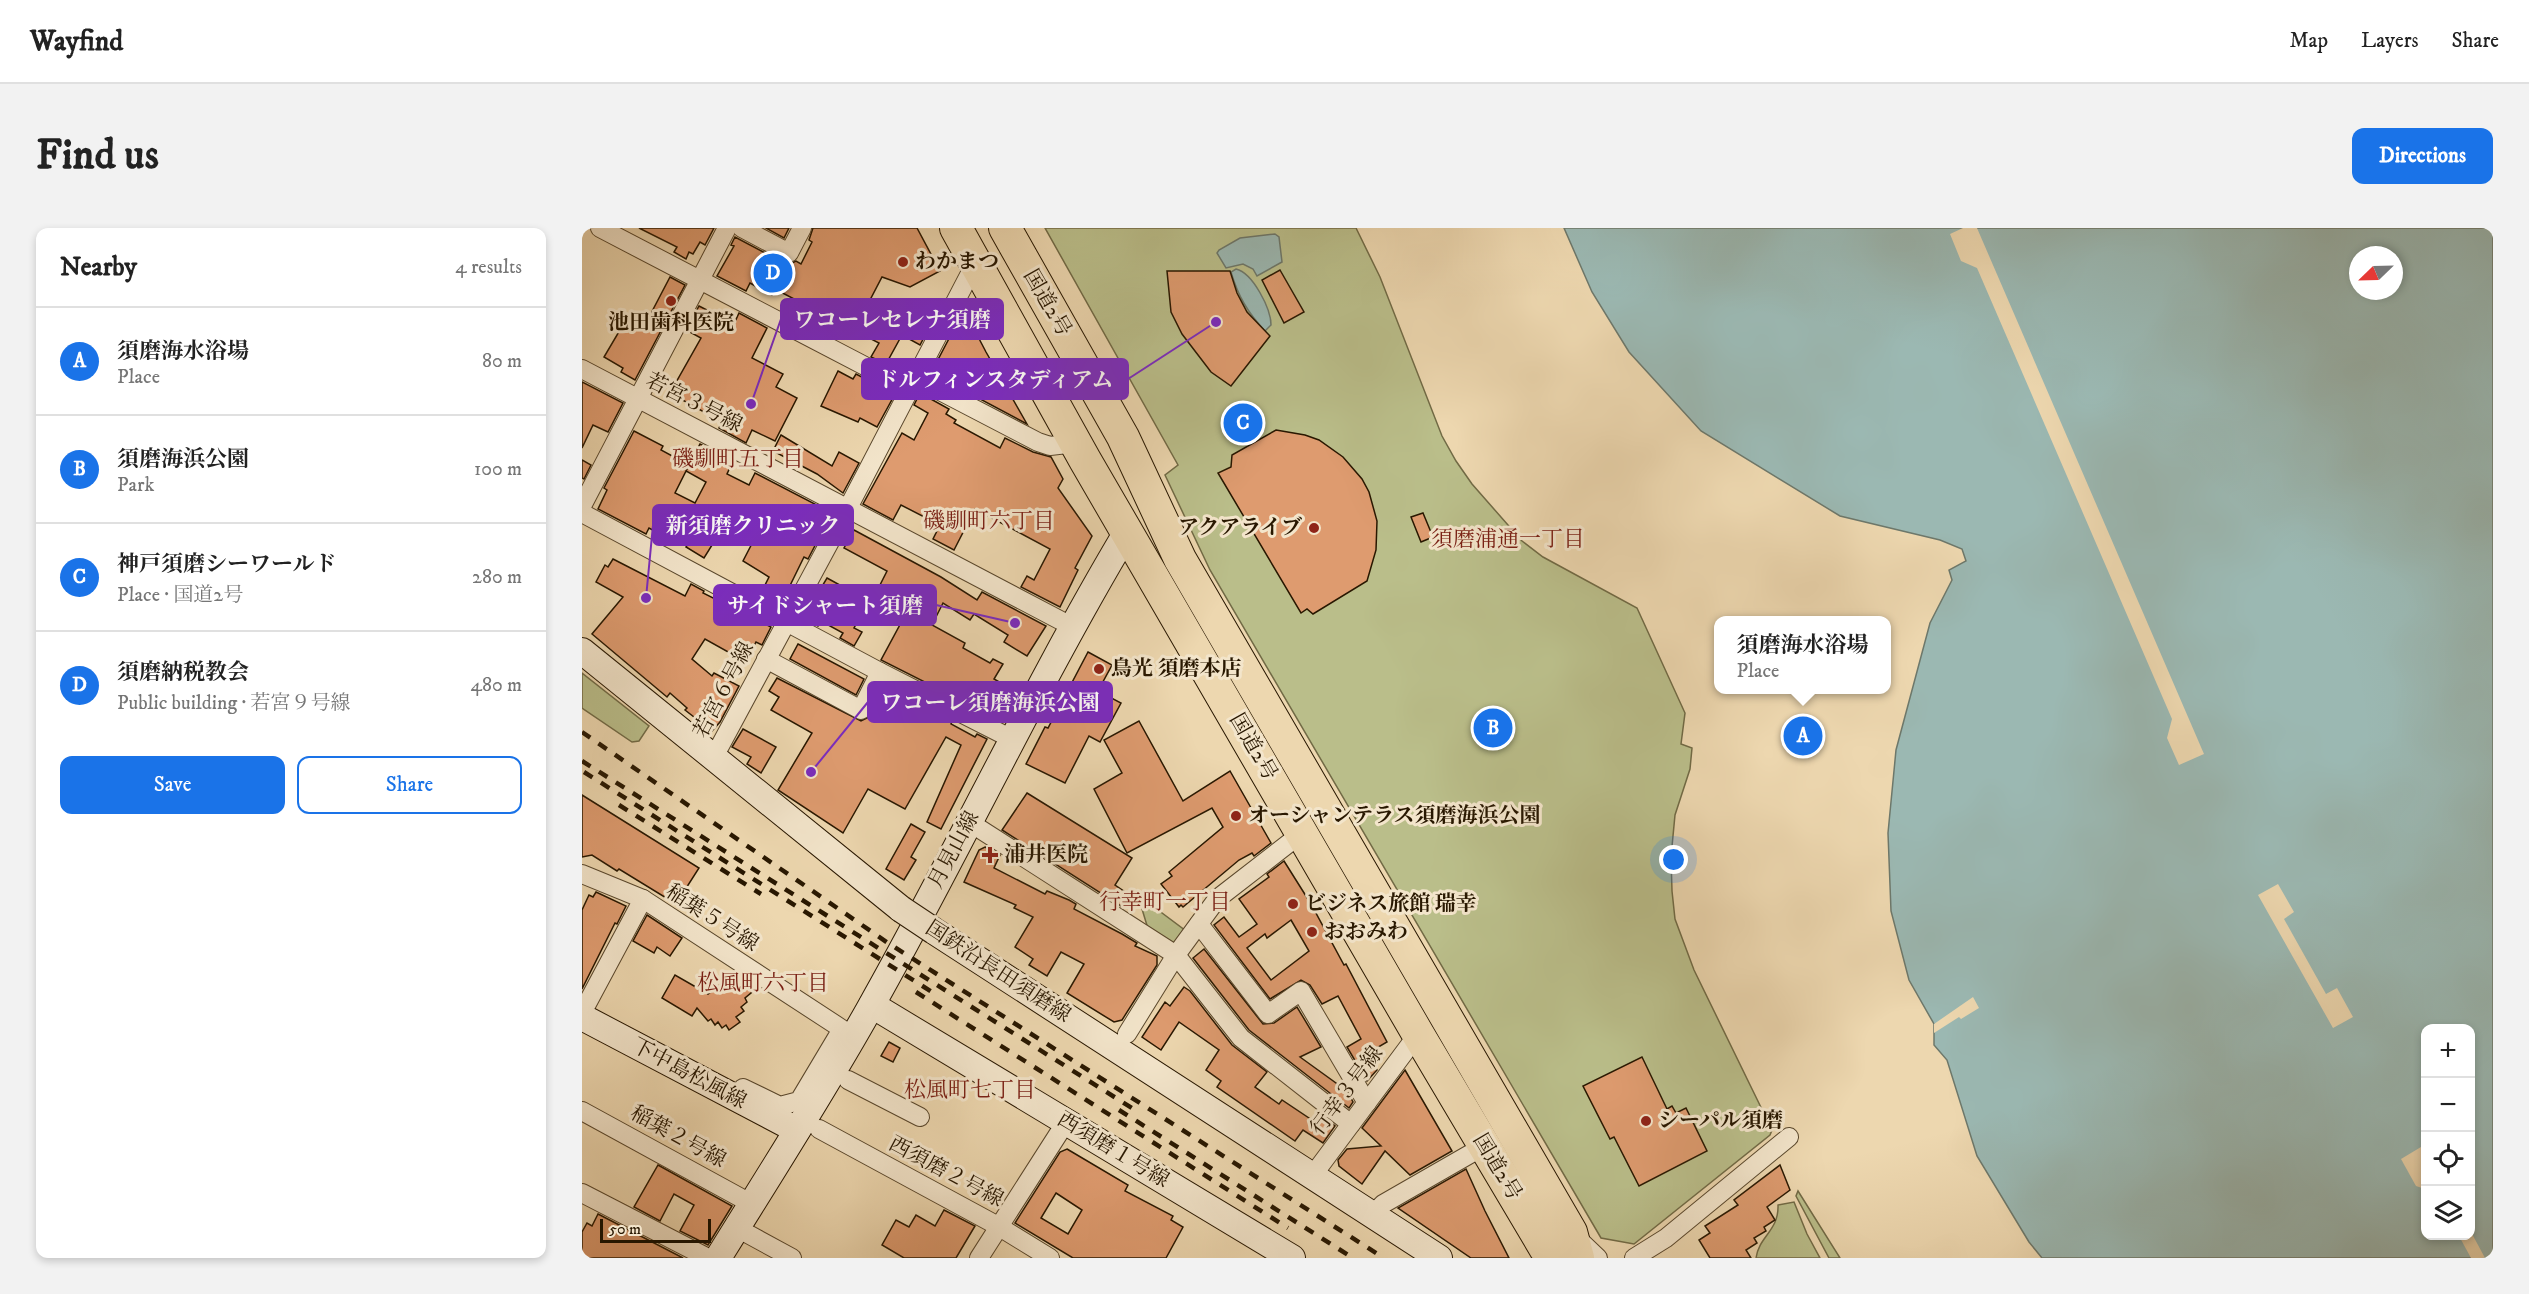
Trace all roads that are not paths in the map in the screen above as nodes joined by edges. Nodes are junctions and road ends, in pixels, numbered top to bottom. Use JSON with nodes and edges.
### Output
{"nodes":[{"id":1,"x":600,"y":228,"type":"edge"},
{"id":2,"x":727,"y":228,"type":"edge"},
{"id":3,"x":742,"y":228,"type":"edge"},
{"id":4,"x":802,"y":228,"type":"edge"},
{"id":5,"x":956,"y":228,"type":"edge"},
{"id":6,"x":1005,"y":228,"type":"edge"},
{"id":7,"x":976,"y":262,"type":"junction"},
{"id":8,"x":701,"y":281,"type":"junction"},
{"id":9,"x":1039,"y":288,"type":"junction"},
{"id":10,"x":582,"y":369,"type":"edge"},
{"id":11,"x":912,"y":384,"type":"junction"},
{"id":12,"x":638,"y":400,"type":"junction"},
{"id":13,"x":1076,"y":443,"type":"junction"},
{"id":14,"x":582,"y":506,"type":"edge"},
{"id":15,"x":848,"y":508,"type":"junction"},
{"id":16,"x":582,"y":513,"type":"edge"},
{"id":17,"x":1127,"y":532,"type":"junction"},
{"id":18,"x":1173,"y":544,"type":"junction"},
{"id":19,"x":787,"y":621,"type":"junction"},
{"id":20,"x":1073,"y":627,"type":"junction"},
{"id":21,"x":582,"y":651,"type":"edge"},
{"id":22,"x":766,"y":659,"type":"junction"},
{"id":23,"x":880,"y":672,"type":"junction"},
{"id":24,"x":1012,"y":739,"type":"junction"},
{"id":25,"x":714,"y":757,"type":"junction"},
{"id":26,"x":969,"y":822,"type":"junction"},
{"id":27,"x":1302,"y":833,"type":"junction"},
{"id":28,"x":582,"y":874,"type":"edge"},
{"id":29,"x":643,"y":899,"type":"junction"},
{"id":30,"x":1199,"y":924,"type":"junction"},
{"id":31,"x":1176,"y":955,"type":"junction"},
{"id":32,"x":872,"y":1005,"type":"junction"},
{"id":33,"x":582,"y":1015,"type":"edge"},
{"id":34,"x":1127,"y":1034,"type":"dead end"},
{"id":35,"x":1418,"y":1034,"type":"junction"},
{"id":36,"x":679,"y":1069,"type":"junction"},
{"id":37,"x":848,"y":1080,"type":"dead end"},
{"id":38,"x":1367,"y":1103,"type":"junction"},
{"id":39,"x":582,"y":1111,"type":"edge"},
{"id":40,"x":920,"y":1117,"type":"dead end"},
{"id":41,"x":1066,"y":1122,"type":"junction"},
{"id":42,"x":1351,"y":1124,"type":"junction"},
{"id":43,"x":808,"y":1130,"type":"junction"},
{"id":44,"x":1789,"y":1137,"type":"dead end"},
{"id":45,"x":1485,"y":1146,"type":"junction"},
{"id":46,"x":1312,"y":1176,"type":"junction"},
{"id":47,"x":582,"y":1193,"type":"edge"},
{"id":48,"x":753,"y":1204,"type":"junction"},
{"id":49,"x":1373,"y":1214,"type":"junction"},
{"id":50,"x":998,"y":1226,"type":"junction"},
{"id":51,"x":737,"y":1228,"type":"junction"},
{"id":52,"x":1570,"y":1249,"type":"edge"},
{"id":53,"x":1282,"y":1256,"type":"edge"},
{"id":54,"x":708,"y":1258,"type":"edge"},
{"id":55,"x":718,"y":1258,"type":"edge"},
{"id":56,"x":792,"y":1258,"type":"edge"},
{"id":57,"x":979,"y":1258,"type":"edge"},
{"id":58,"x":1050,"y":1258,"type":"edge"},
{"id":59,"x":1439,"y":1258,"type":"edge"},
{"id":60,"x":1598,"y":1258,"type":"edge"},
{"id":61,"x":1634,"y":1258,"type":"edge"}],
"edges":[{"from":1,"to":8,"type":"street"},
{"from":2,"to":8,"type":"street"},
{"from":3,"to":4,"type":"street"},
{"from":5,"to":7,"type":"highway","name":"国道2号"},
{"from":6,"to":9,"type":"highway","name":"国道2号"},
{"from":7,"to":11,"type":"street","name":"若宮６号線"},
{"from":7,"to":13,"type":"highway","name":"国道2号"},
{"from":8,"to":11,"type":"street"},
{"from":8,"to":12,"type":"street"},
{"from":9,"to":17,"type":"highway"},
{"from":9,"to":18,"type":"highway","name":"国道2号"},
{"from":10,"to":12,"type":"street","name":"若宮３号線"},
{"from":11,"to":13,"type":"street"},
{"from":11,"to":15,"type":"street","name":"若宮６号線"},
{"from":12,"to":14,"type":"street"},
{"from":12,"to":15,"type":"street","name":"若宮３号線"},
{"from":13,"to":17,"type":"highway","name":"国道2号"},
{"from":15,"to":19,"type":"street","name":"若宮６号線"},
{"from":15,"to":20,"type":"street","name":"若宮３号線"},
{"from":16,"to":19,"type":"street"},
{"from":17,"to":18,"type":"highway"},
{"from":17,"to":20,"type":"street","name":"月見山線"},
{"from":17,"to":27,"type":"highway","name":"国道2号"},
{"from":18,"to":52,"type":"highway","name":"国道2号"},
{"from":19,"to":22,"type":"street","name":"若宮６号線"},
{"from":19,"to":23,"type":"street"},
{"from":20,"to":24,"type":"street","name":"月見山線"},
{"from":21,"to":25,"type":"street","name":"国鉄沿長田須磨線"},
{"from":22,"to":23,"type":"street"},
{"from":22,"to":25,"type":"street","name":"若宮６号線"},
{"from":23,"to":24,"type":"street"},
{"from":24,"to":26,"type":"street","name":"月見山線"},
{"from":25,"to":46,"type":"street","name":"国鉄沿長田須磨線","bridge":true},
{"from":26,"to":31,"type":"street"},
{"from":26,"to":32,"type":"street","name":"月見山線"},
{"from":27,"to":30,"type":"street"},
{"from":27,"to":35,"type":"highway","name":"国道2号"},
{"from":28,"to":29,"type":"street","name":"稲葉５号線"},
{"from":29,"to":33,"type":"street"},
{"from":29,"to":36,"type":"street","name":"稲葉５号線"},
{"from":30,"to":31,"type":"street"},
{"from":30,"to":38,"type":"street"},
{"from":31,"to":34,"type":"street"},
{"from":31,"to":42,"type":"street"},
{"from":32,"to":41,"type":"street","name":"西須磨１号線"},
{"from":32,"to":43,"type":"street","name":"月見山線"},
{"from":33,"to":36,"type":"street","name":"下中島松風線"},
{"from":35,"to":38,"type":"street","name":"行幸３号線"},
{"from":35,"to":45,"type":"highway","name":"国道2号"},
{"from":36,"to":43,"type":"street","name":"下中島松風線"},
{"from":37,"to":40,"type":"street"},
{"from":38,"to":42,"type":"street","name":"行幸３号線"},
{"from":39,"to":48,"type":"street","name":"稲葉２号線"},
{"from":41,"to":50,"type":"street"},
{"from":41,"to":53,"type":"street","name":"西須磨１号線"},
{"from":42,"to":46,"type":"street","name":"行幸３号線"},
{"from":43,"to":48,"type":"street","name":"月見山線"},
{"from":43,"to":50,"type":"street","name":"西須磨２号線"},
{"from":44,"to":61,"type":"street"},
{"from":45,"to":49,"type":"street"},
{"from":45,"to":52,"type":"highway","name":"国道2号"},
{"from":46,"to":49,"type":"street","name":"国鉄沿長田須磨線"},
{"from":47,"to":54,"type":"street"},
{"from":48,"to":51,"type":"street","name":"月見山線"},
{"from":49,"to":59,"type":"street","name":"国鉄沿長田須磨線"},
{"from":50,"to":57,"type":"street"},
{"from":50,"to":58,"type":"street","name":"西須磨２号線"},
{"from":51,"to":55,"type":"street","name":"月見山線"},
{"from":51,"to":56,"type":"street"},
{"from":52,"to":60,"type":"street"}]}
